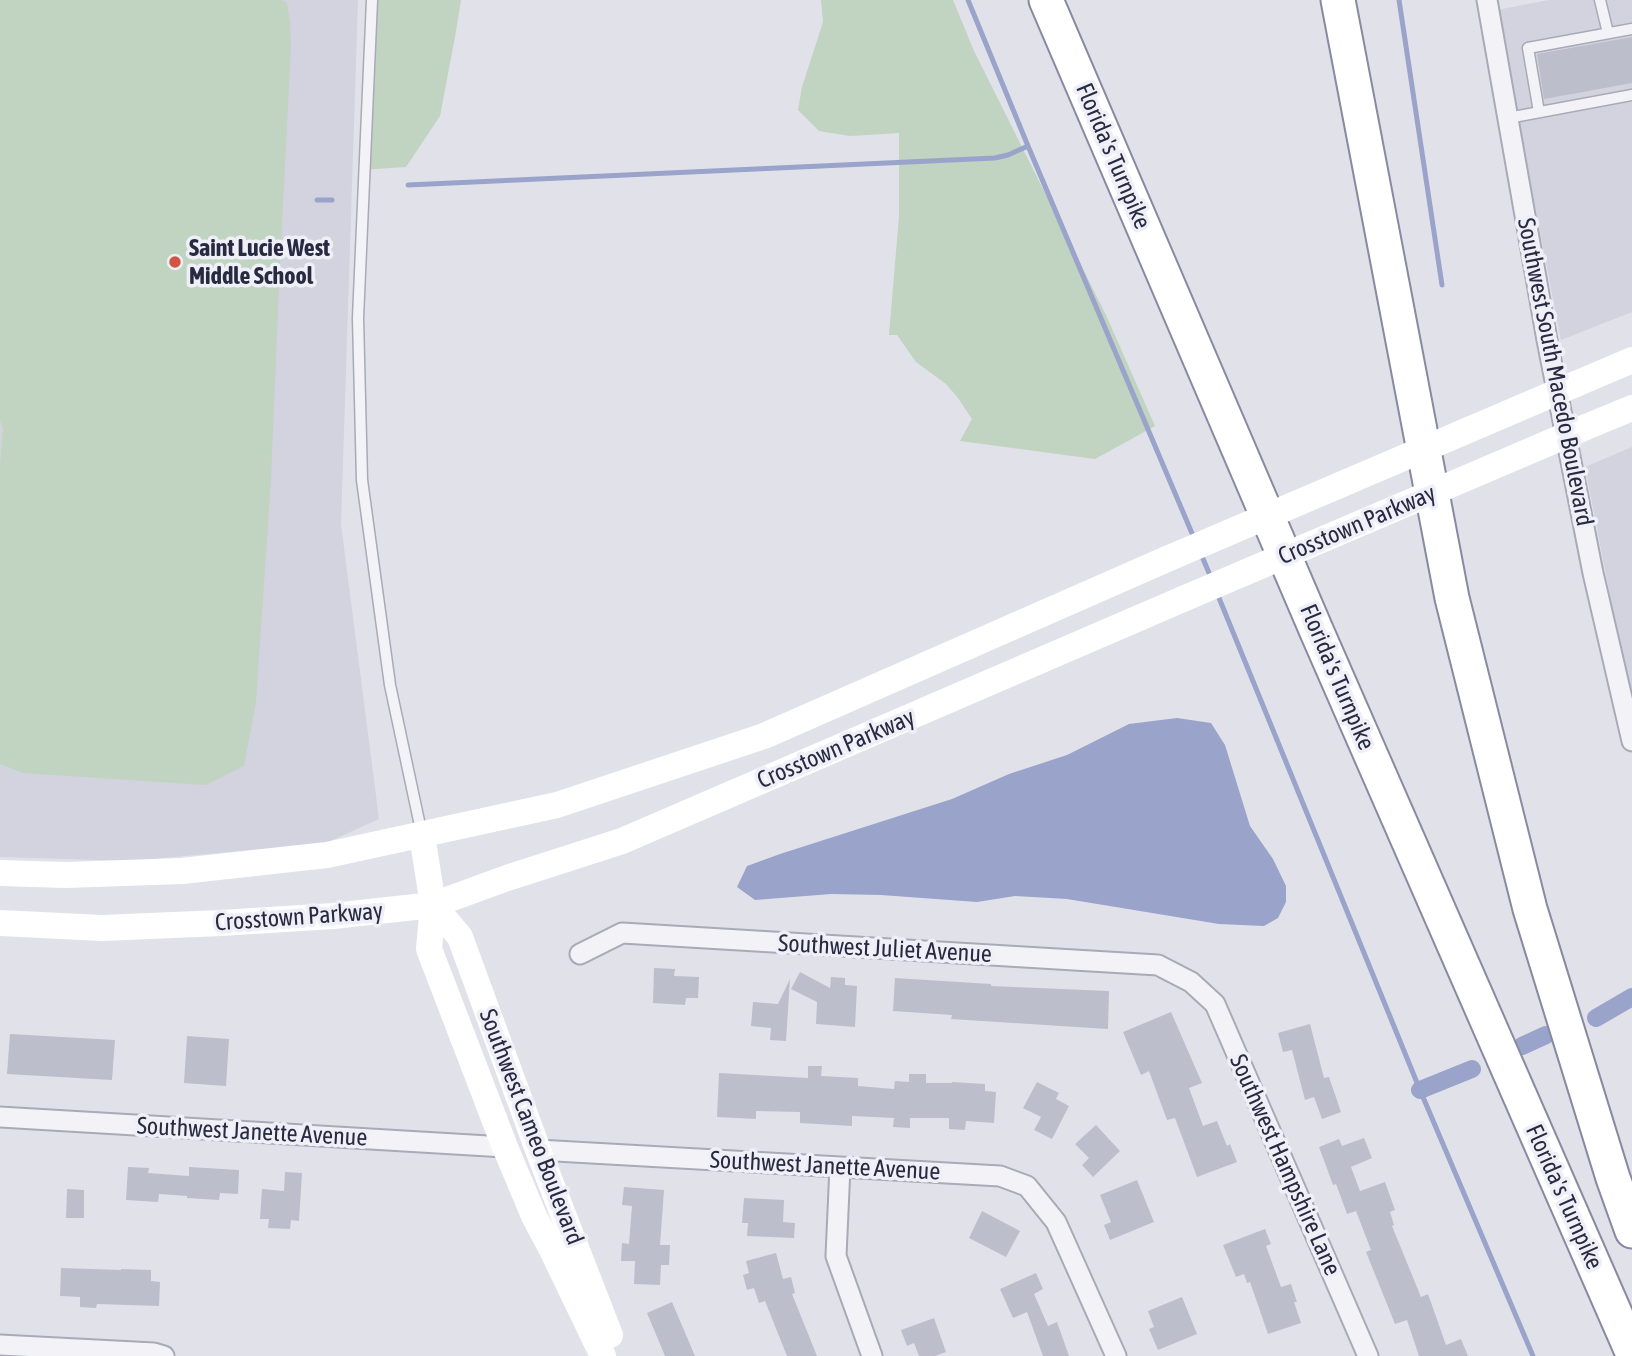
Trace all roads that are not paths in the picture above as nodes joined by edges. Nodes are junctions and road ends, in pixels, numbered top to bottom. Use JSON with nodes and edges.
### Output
{"nodes":[{"id":1,"x":372,"y":0,"type":"edge"},
{"id":2,"x":1046,"y":0,"type":"edge"},
{"id":3,"x":1338,"y":0,"type":"edge"},
{"id":4,"x":1600,"y":0,"type":"edge"},
{"id":5,"x":1491,"y":1,"type":"edge"},
{"id":6,"x":1632,"y":29,"type":"edge"},
{"id":7,"x":1608,"y":33,"type":"junction"},
{"id":8,"x":1632,"y":95,"type":"edge"},
{"id":9,"x":1539,"y":112,"type":"junction"},
{"id":10,"x":1508,"y":118,"type":"junction"},
{"id":11,"x":1632,"y":360,"type":"edge"},
{"id":12,"x":1632,"y":408,"type":"edge"},
{"id":13,"x":1632,"y":741,"type":"edge"},
{"id":14,"x":422,"y":835,"type":"junction"},
{"id":15,"x":0,"y":873,"type":"edge"},
{"id":16,"x":433,"y":905,"type":"junction"},
{"id":17,"x":0,"y":923,"type":"edge"},
{"id":18,"x":580,"y":954,"type":"dead end"},
{"id":19,"x":1191,"y":982,"type":"joint"},
{"id":20,"x":0,"y":1117,"type":"edge"},
{"id":21,"x":505,"y":1147,"type":"junction"},
{"id":22,"x":538,"y":1150,"type":"junction"},
{"id":23,"x":840,"y":1167,"type":"junction"},
{"id":24,"x":1632,"y":1231,"type":"edge"},
{"id":25,"x":0,"y":1345,"type":"edge"},
{"id":26,"x":1632,"y":1352,"type":"edge"},
{"id":27,"x":164,"y":1356,"type":"edge"},
{"id":28,"x":603,"y":1356,"type":"edge"},
{"id":29,"x":618,"y":1356,"type":"edge"},
{"id":30,"x":872,"y":1356,"type":"edge"},
{"id":31,"x":1116,"y":1356,"type":"edge"},
{"id":32,"x":1368,"y":1356,"type":"edge"}],
"edges":[{"from":1,"to":14,"type":"lane"},
{"from":2,"to":26,"type":"highway","name":"Florida's Turnpike"},
{"from":3,"to":24,"type":"highway","name":"Florida's Turnpike"},
{"from":4,"to":7,"type":"lane"},
{"from":5,"to":10,"type":"street","name":"Southwest South Macedo Boulevard"},
{"from":6,"to":7,"type":"lane"},
{"from":7,"to":9,"type":"lane"},
{"from":8,"to":9,"type":"lane"},
{"from":9,"to":10,"type":"lane"},
{"from":10,"to":13,"type":"street","name":"Southwest South Macedo Boulevard"},
{"from":11,"to":14,"type":"main road","name":"Crosstown Parkway","bridge":true},
{"from":12,"to":16,"type":"main road","name":"Crosstown Parkway","bridge":true},
{"from":14,"to":15,"type":"main road","name":"Crosstown Parkway"},
{"from":14,"to":16,"type":"main road","name":"Southwest Cameo Boulevard"},
{"from":16,"to":17,"type":"main road","name":"Crosstown Parkway"},
{"from":16,"to":21,"type":"main road","name":"Southwest Cameo Boulevard"},
{"from":16,"to":22,"type":"main road","name":"Southwest Cameo Boulevard"},
{"from":18,"to":19,"type":"street","name":"Southwest Juliet Avenue"},
{"from":19,"to":32,"type":"street","name":"Southwest Hampshire Lane"},
{"from":20,"to":21,"type":"street","name":"Southwest Janette Avenue"},
{"from":21,"to":28,"type":"main road","name":"Southwest Cameo Boulevard"},
{"from":22,"to":23,"type":"street","name":"Southwest Janette Avenue"},
{"from":22,"to":29,"type":"main road","name":"Southwest Cameo Boulevard"},
{"from":23,"to":30,"type":"street"},
{"from":23,"to":31,"type":"street","name":"Southwest Janette Avenue"},
{"from":25,"to":27,"type":"street"}]}
